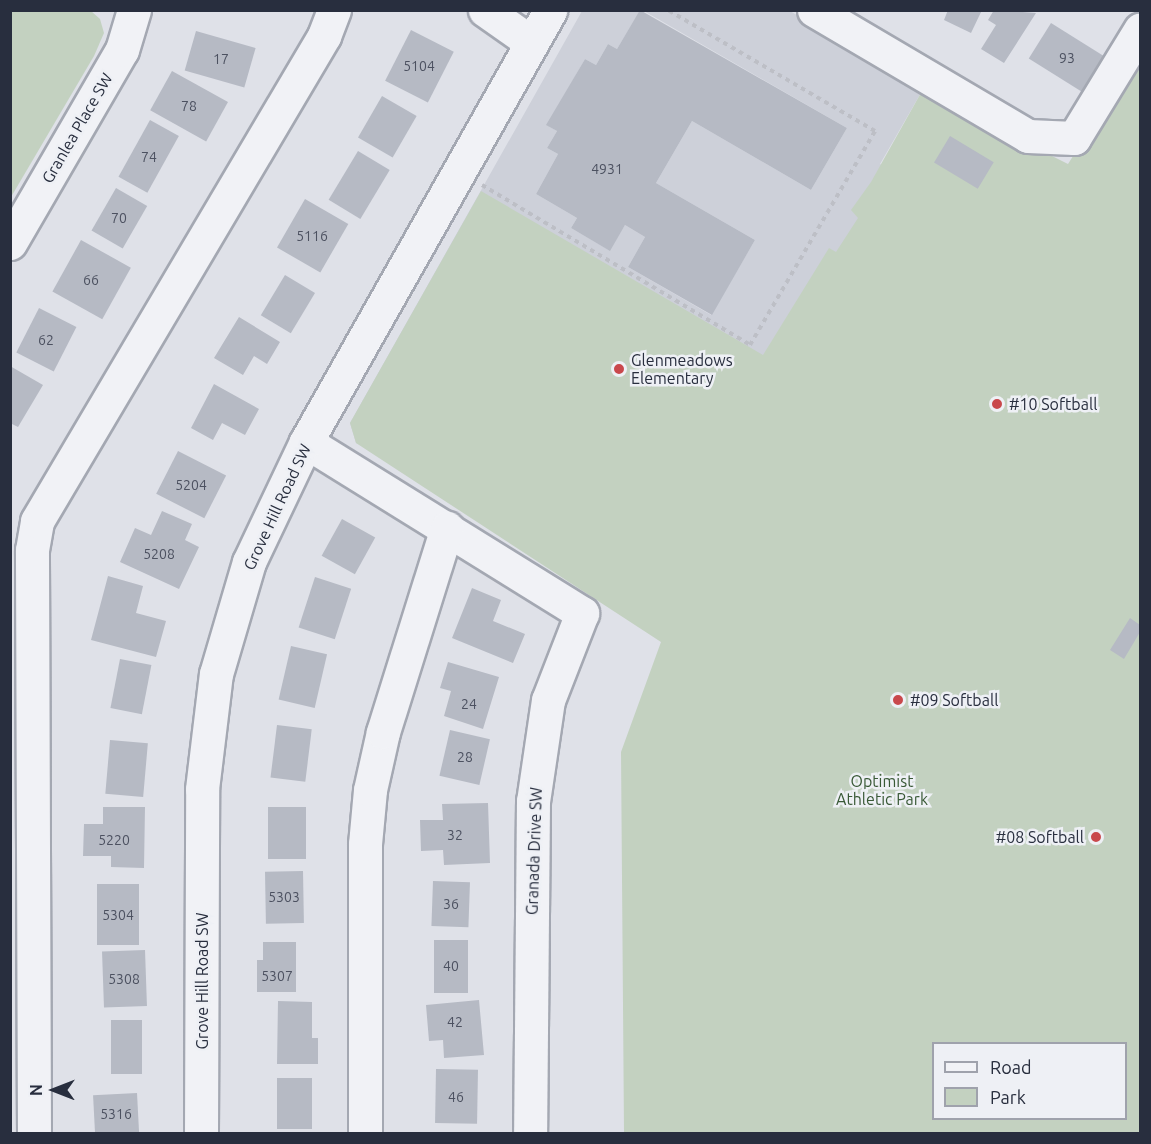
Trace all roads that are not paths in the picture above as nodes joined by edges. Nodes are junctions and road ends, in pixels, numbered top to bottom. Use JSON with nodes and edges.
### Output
{"nodes":[{"id":1,"x":135,"y":10,"type":"edge"},
{"id":2,"x":334,"y":10,"type":"edge"},
{"id":3,"x":484,"y":10,"type":"edge"},
{"id":4,"x":550,"y":10,"type":"edge"},
{"id":5,"x":814,"y":10,"type":"edge"},
{"id":6,"x":1140,"y":30,"type":"edge"},
{"id":7,"x":532,"y":43,"type":"junction"},
{"id":8,"x":10,"y":243,"type":"edge"},
{"id":9,"x":306,"y":442,"type":"junction"},
{"id":10,"x":24,"y":520,"type":"edge"},
{"id":11,"x":447,"y":528,"type":"junction"},
{"id":12,"x":34,"y":1134,"type":"edge"},
{"id":13,"x":201,"y":1134,"type":"edge"},
{"id":14,"x":365,"y":1134,"type":"edge"},
{"id":15,"x":530,"y":1134,"type":"edge"}],
"edges":[{"from":1,"to":8,"type":"street","name":"Granlea Place SW"},
{"from":2,"to":10,"type":"street"},
{"from":3,"to":7,"type":"street"},
{"from":4,"to":7,"type":"street","name":"Grove Hill Road SW"},
{"from":5,"to":6,"type":"street"},
{"from":7,"to":9,"type":"street","name":"Grove Hill Road SW"},
{"from":9,"to":11,"type":"street","name":"Granada Drive SW"},
{"from":9,"to":13,"type":"street","name":"Grove Hill Road SW"},
{"from":10,"to":12,"type":"street"},
{"from":11,"to":14,"type":"street"},
{"from":11,"to":15,"type":"street","name":"Granada Drive SW"}]}
